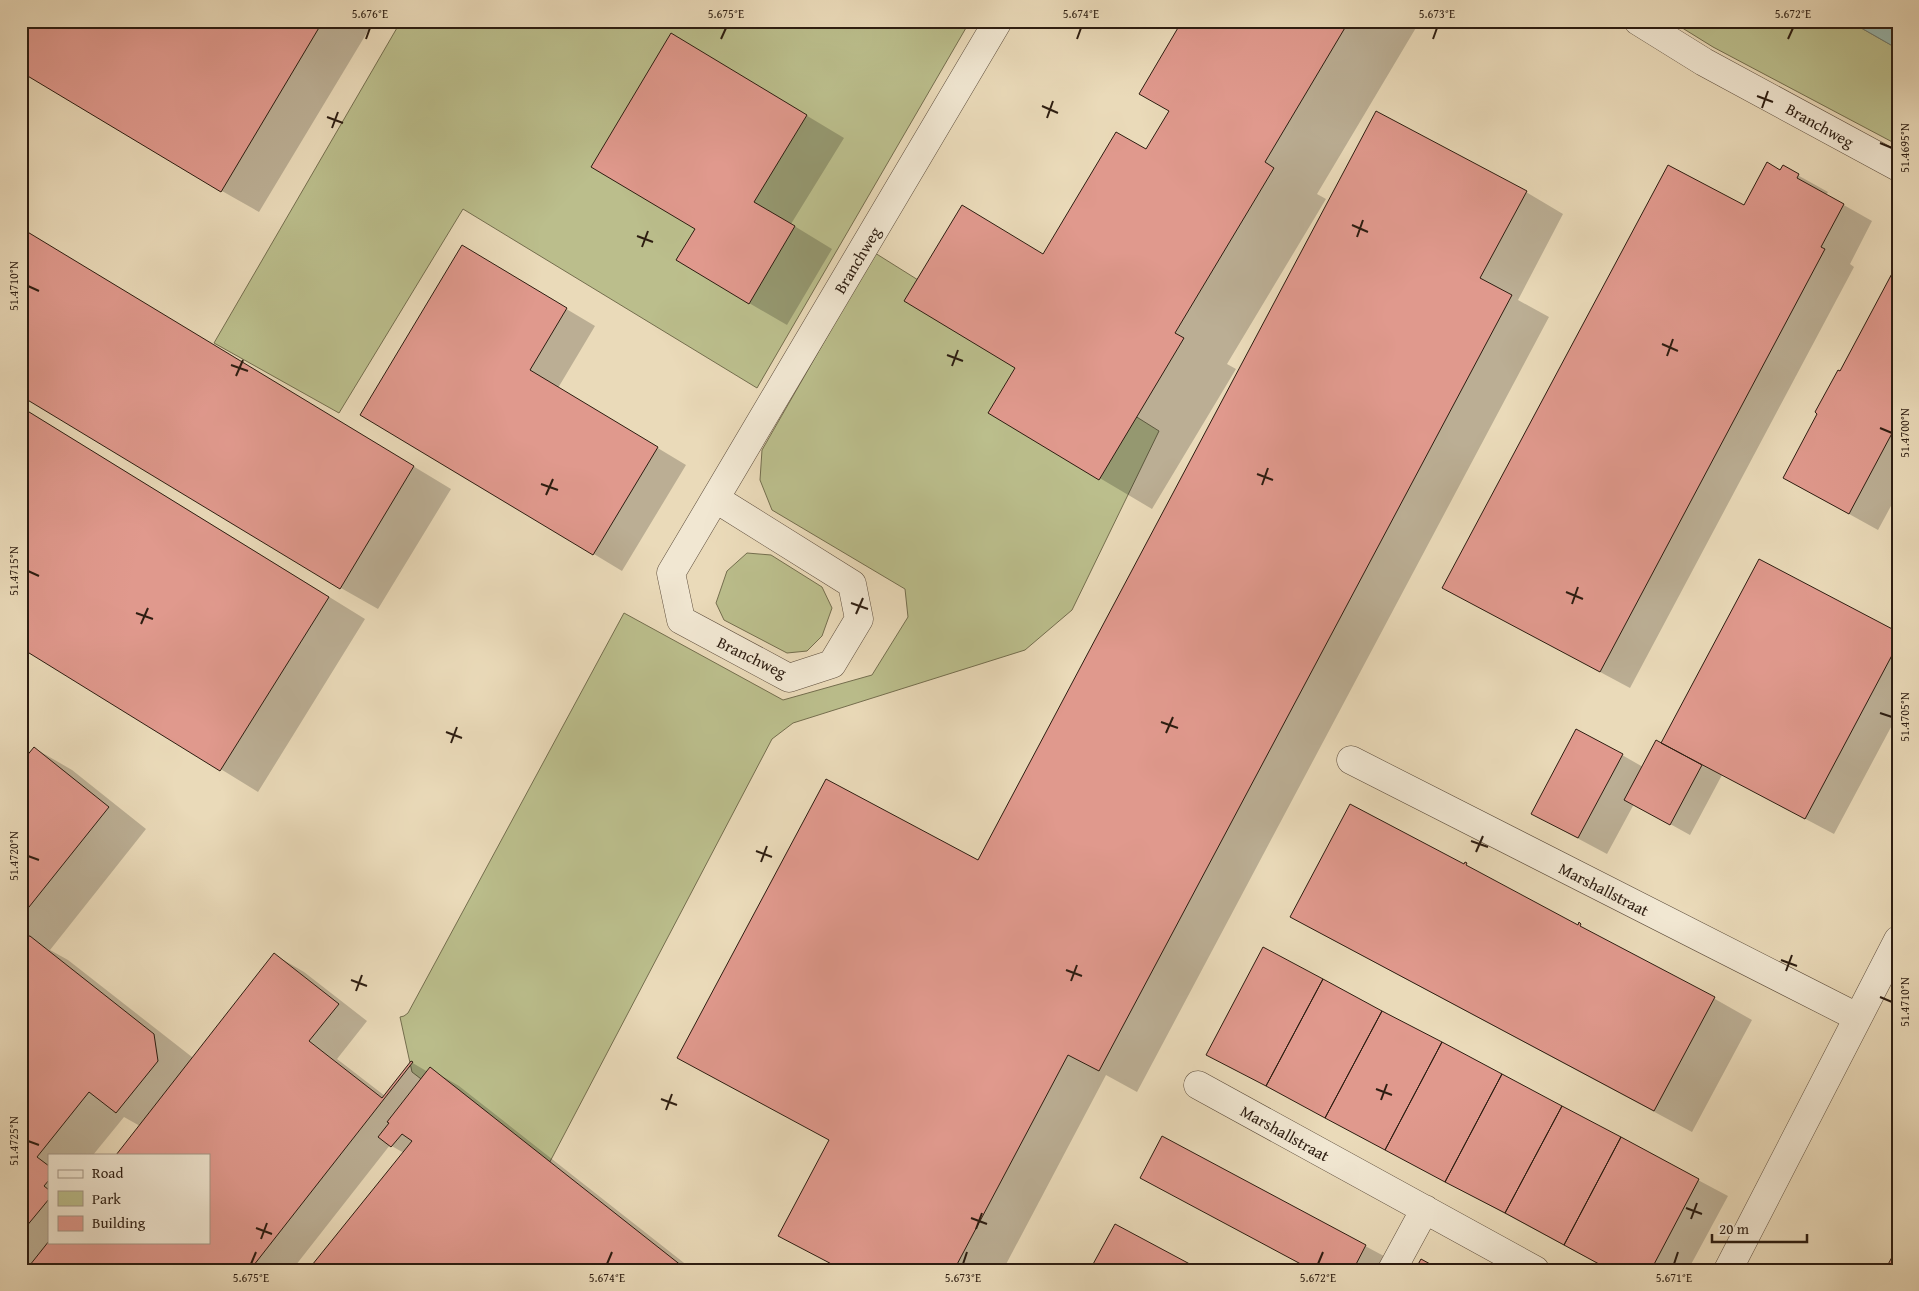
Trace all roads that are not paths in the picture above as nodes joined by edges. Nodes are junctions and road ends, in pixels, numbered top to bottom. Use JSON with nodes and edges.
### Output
{"nodes":[{"id":1,"x":998,"y":21,"type":"edge"},
{"id":2,"x":1638,"y":21,"type":"edge"},
{"id":3,"x":1898,"y":167,"type":"edge"},
{"id":4,"x":716,"y":499,"type":"junction"},
{"id":5,"x":1351,"y":760,"type":"dead end"},
{"id":6,"x":1898,"y":940,"type":"edge"},
{"id":7,"x":1857,"y":1017,"type":"junction"},
{"id":8,"x":1198,"y":1085,"type":"dead end"},
{"id":9,"x":1425,"y":1209,"type":"junction"},
{"id":10,"x":1392,"y":1270,"type":"edge"},
{"id":11,"x":1535,"y":1270,"type":"edge"},
{"id":12,"x":1728,"y":1270,"type":"edge"}],
"edges":[{"from":1,"to":4,"type":"street","name":"Branchweg"},
{"from":2,"to":3,"type":"street","name":"Branchweg"},
{"from":4,"to":4,"type":"street","name":"Branchweg"},
{"from":5,"to":7,"type":"street","name":"Marshallstraat"},
{"from":6,"to":7,"type":"street"},
{"from":7,"to":12,"type":"street"},
{"from":8,"to":9,"type":"street","name":"Marshallstraat"},
{"from":9,"to":10,"type":"street"},
{"from":9,"to":11,"type":"street","name":"Marshallstraat"}]}
